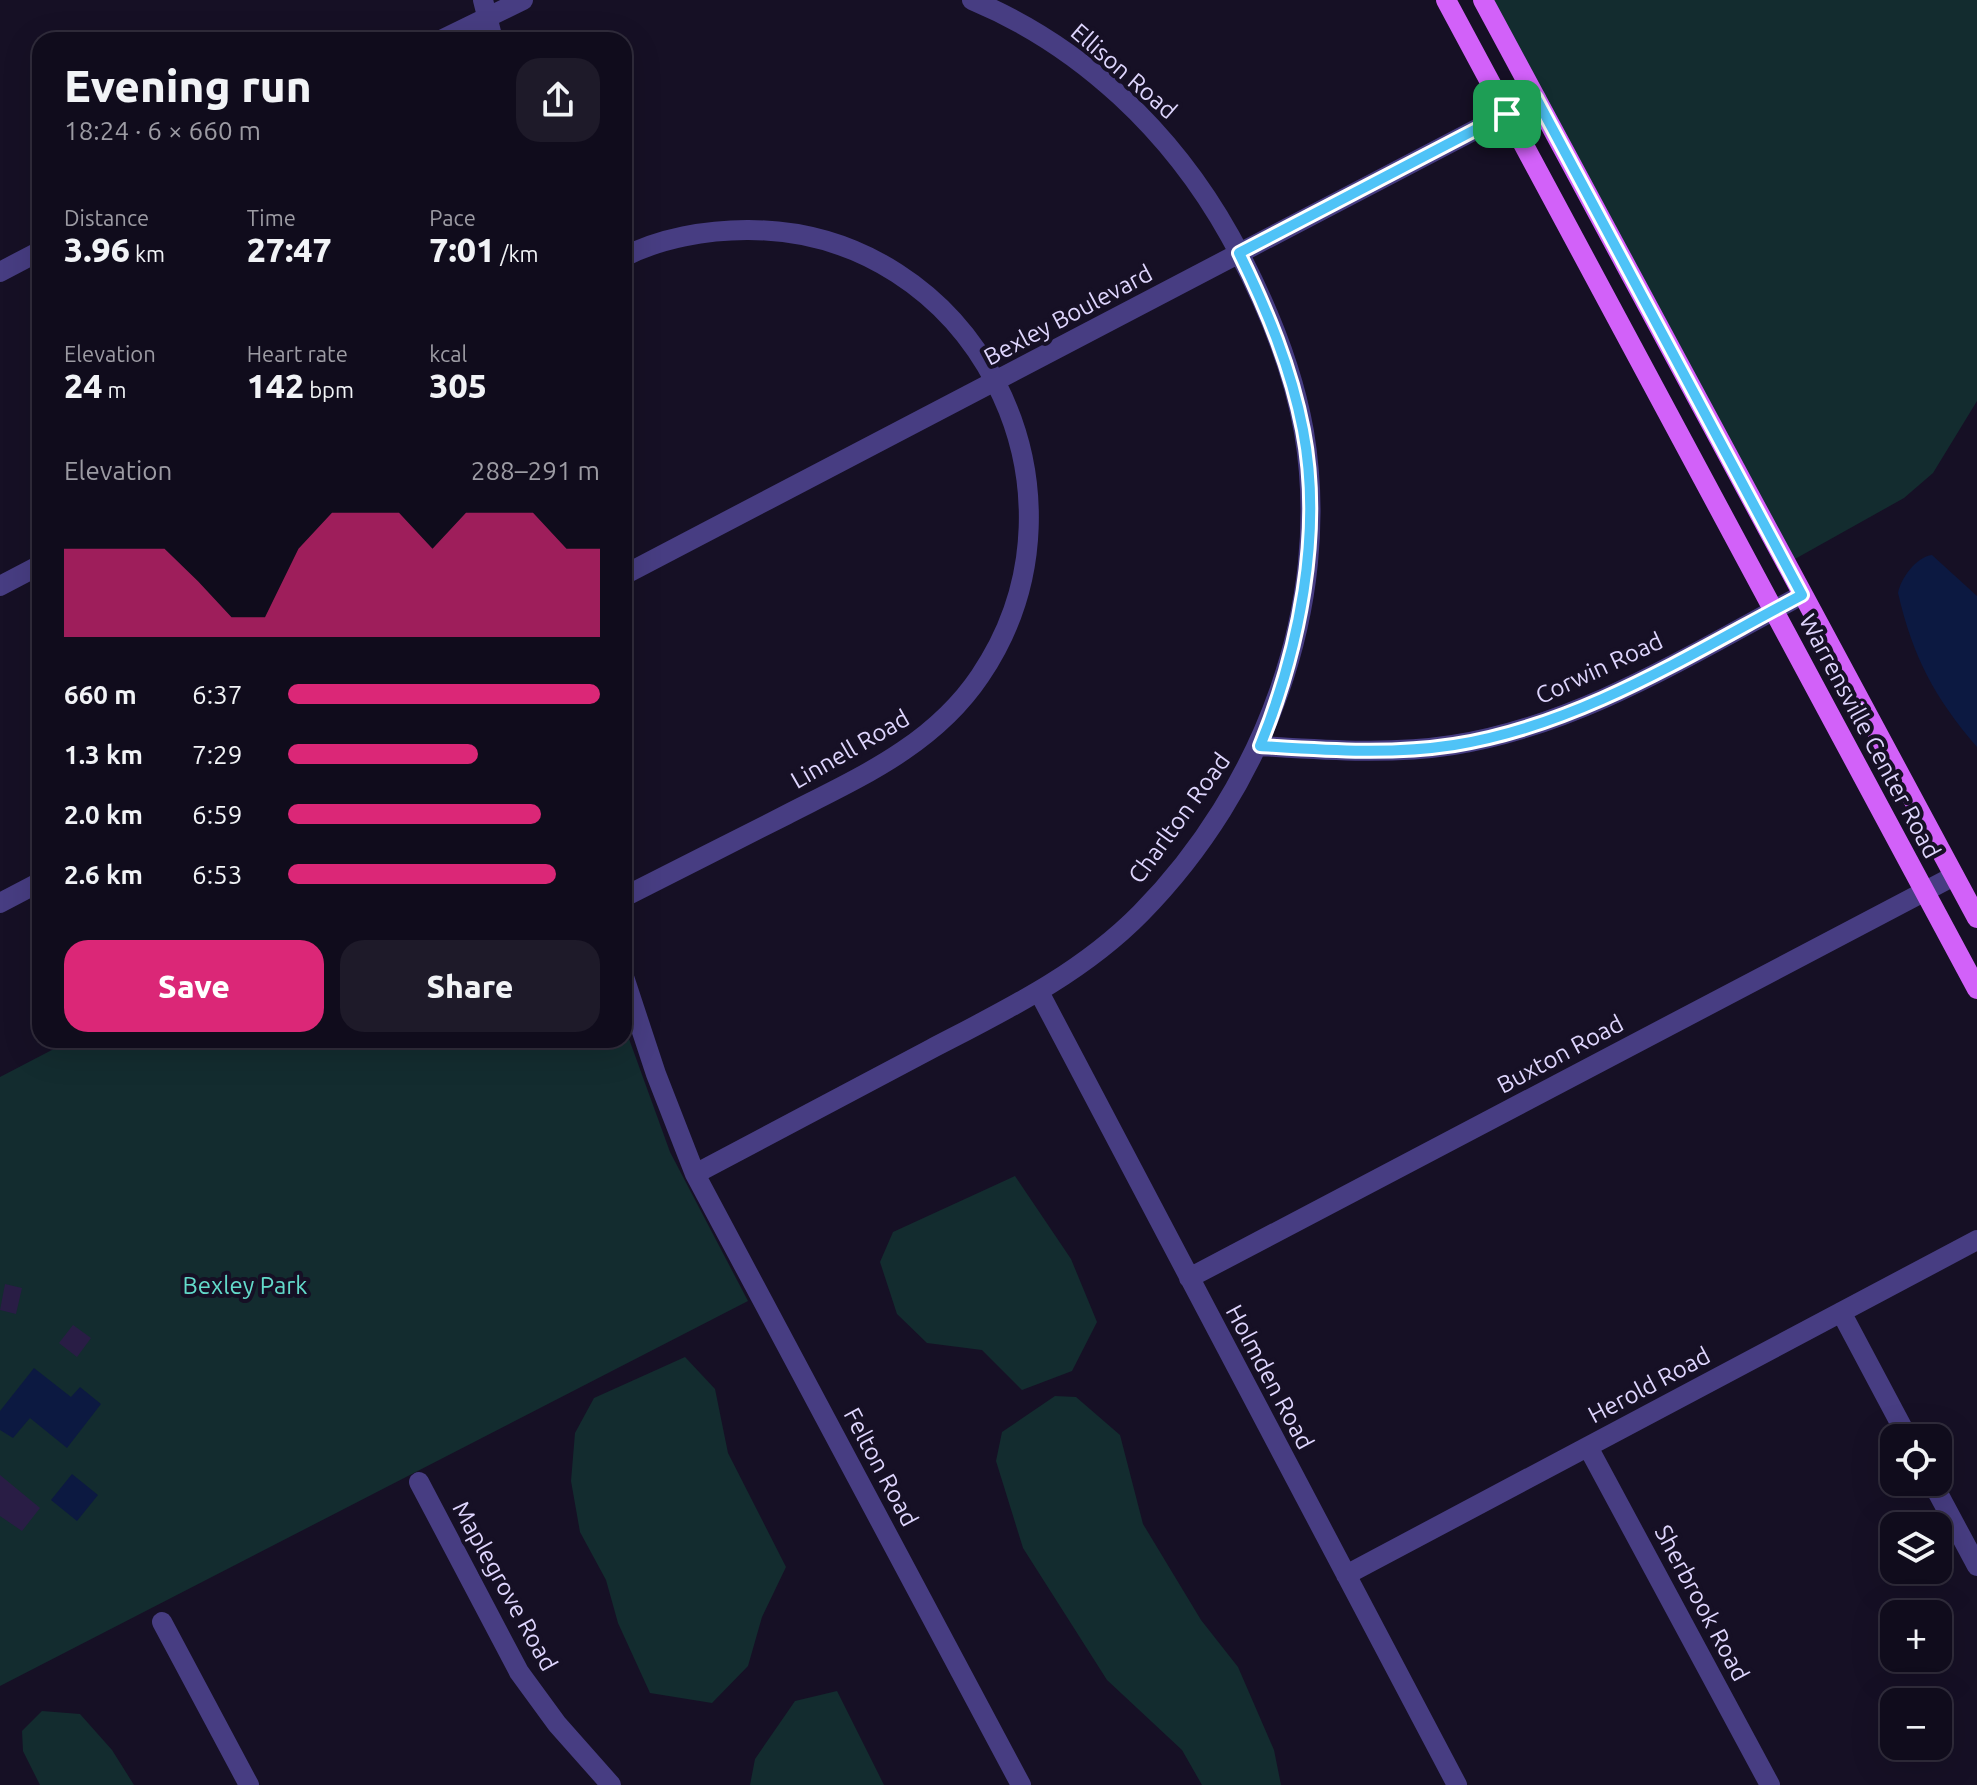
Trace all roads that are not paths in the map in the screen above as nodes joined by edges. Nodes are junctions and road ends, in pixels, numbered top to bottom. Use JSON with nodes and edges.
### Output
{"nodes":[{"id":1,"x":523,"y":0,"type":"edge"},
{"id":2,"x":972,"y":0,"type":"edge"},
{"id":3,"x":1446,"y":0,"type":"edge"},
{"id":4,"x":1483,"y":0,"type":"edge"},
{"id":5,"x":485,"y":8,"type":"edge"},
{"id":6,"x":452,"y":32,"type":"edge"},
{"id":7,"x":491,"y":32,"type":"edge"},
{"id":8,"x":1536,"y":98,"type":"junction"},
{"id":9,"x":1507,"y":114,"type":"junction"},
{"id":10,"x":1239,"y":253,"type":"junction"},
{"id":11,"x":632,"y":254,"type":"edge"},
{"id":12,"x":32,"y":255,"type":"edge"},
{"id":13,"x":0,"y":272,"type":"edge"},
{"id":14,"x":998,"y":383,"type":"junction"},
{"id":15,"x":32,"y":569,"type":"edge"},
{"id":16,"x":632,"y":571,"type":"edge"},
{"id":17,"x":0,"y":586,"type":"edge"},
{"id":18,"x":1802,"y":595,"type":"junction"},
{"id":19,"x":1773,"y":610,"type":"junction"},
{"id":20,"x":1260,"y":746,"type":"junction"},
{"id":21,"x":1954,"y":876,"type":"junction"},
{"id":22,"x":32,"y":886,"type":"edge"},
{"id":23,"x":1925,"y":892,"type":"junction"},
{"id":24,"x":632,"y":893,"type":"edge"},
{"id":25,"x":0,"y":903,"type":"edge"},
{"id":26,"x":1977,"y":918,"type":"edge"},
{"id":27,"x":1977,"y":989,"type":"edge"},
{"id":28,"x":1039,"y":992,"type":"junction"},
{"id":29,"x":632,"y":1001,"type":"edge"},
{"id":30,"x":695,"y":1174,"type":"junction"},
{"id":31,"x":1977,"y":1240,"type":"edge"},
{"id":32,"x":1189,"y":1278,"type":"junction"},
{"id":33,"x":1841,"y":1312,"type":"junction"},
{"id":34,"x":1901,"y":1424,"type":"edge"},
{"id":35,"x":1588,"y":1447,"type":"junction"},
{"id":36,"x":419,"y":1482,"type":"dead end"},
{"id":37,"x":1940,"y":1496,"type":"edge"},
{"id":38,"x":1977,"y":1566,"type":"edge"},
{"id":39,"x":1346,"y":1575,"type":"junction"},
{"id":40,"x":162,"y":1622,"type":"dead end"},
{"id":41,"x":249,"y":1785,"type":"edge"},
{"id":42,"x":611,"y":1785,"type":"edge"},
{"id":43,"x":1021,"y":1785,"type":"edge"},
{"id":44,"x":1457,"y":1785,"type":"edge"},
{"id":45,"x":1770,"y":1785,"type":"edge"}],
"edges":[{"from":1,"to":5,"type":"street"},
{"from":2,"to":10,"type":"street","name":"Ellison Road"},
{"from":3,"to":9,"type":"main road","name":"Warrensville Center Road"},
{"from":4,"to":8,"type":"main road","name":"Warrensville Center Road"},
{"from":5,"to":6,"type":"street"},
{"from":5,"to":7,"type":"street"},
{"from":8,"to":9,"type":"street","name":"Bexley Boulevard"},
{"from":8,"to":18,"type":"main road","name":"Warrensville Center Road"},
{"from":9,"to":10,"type":"street","name":"Bexley Boulevard"},
{"from":9,"to":19,"type":"main road","name":"Warrensville Center Road"},
{"from":10,"to":14,"type":"street","name":"Bexley Boulevard"},
{"from":10,"to":20,"type":"street","name":"Charlton Road"},
{"from":11,"to":14,"type":"street","name":"Linnell Road"},
{"from":12,"to":13,"type":"street"},
{"from":14,"to":16,"type":"street","name":"Bexley Boulevard"},
{"from":14,"to":24,"type":"street","name":"Linnell Road"},
{"from":15,"to":17,"type":"street"},
{"from":18,"to":19,"type":"street","name":"Corwin Road"},
{"from":18,"to":21,"type":"main road","name":"Warrensville Center Road"},
{"from":19,"to":20,"type":"street","name":"Corwin Road"},
{"from":19,"to":23,"type":"main road","name":"Warrensville Center Road"},
{"from":20,"to":28,"type":"street","name":"Charlton Road"},
{"from":21,"to":23,"type":"street","name":"Buxton Road"},
{"from":21,"to":26,"type":"main road","name":"Warrensville Center Road"},
{"from":22,"to":25,"type":"street"},
{"from":23,"to":27,"type":"main road","name":"Warrensville Center Road"},
{"from":23,"to":32,"type":"street","name":"Buxton Road"},
{"from":28,"to":30,"type":"street","name":"Charlton Road"},
{"from":28,"to":32,"type":"street","name":"Holmden Road"},
{"from":29,"to":30,"type":"street","name":"Felton Road"},
{"from":30,"to":43,"type":"street","name":"Felton Road"},
{"from":31,"to":33,"type":"street","name":"Herold Road"},
{"from":32,"to":39,"type":"street","name":"Holmden Road"},
{"from":33,"to":34,"type":"street"},
{"from":33,"to":35,"type":"street","name":"Herold Road"},
{"from":35,"to":39,"type":"street","name":"Herold Road"},
{"from":35,"to":45,"type":"street","name":"Sherbrook Road"},
{"from":36,"to":42,"type":"street","name":"Maplegrove Road"},
{"from":37,"to":38,"type":"street"},
{"from":39,"to":44,"type":"street","name":"Holmden Road"},
{"from":40,"to":41,"type":"street"}]}
